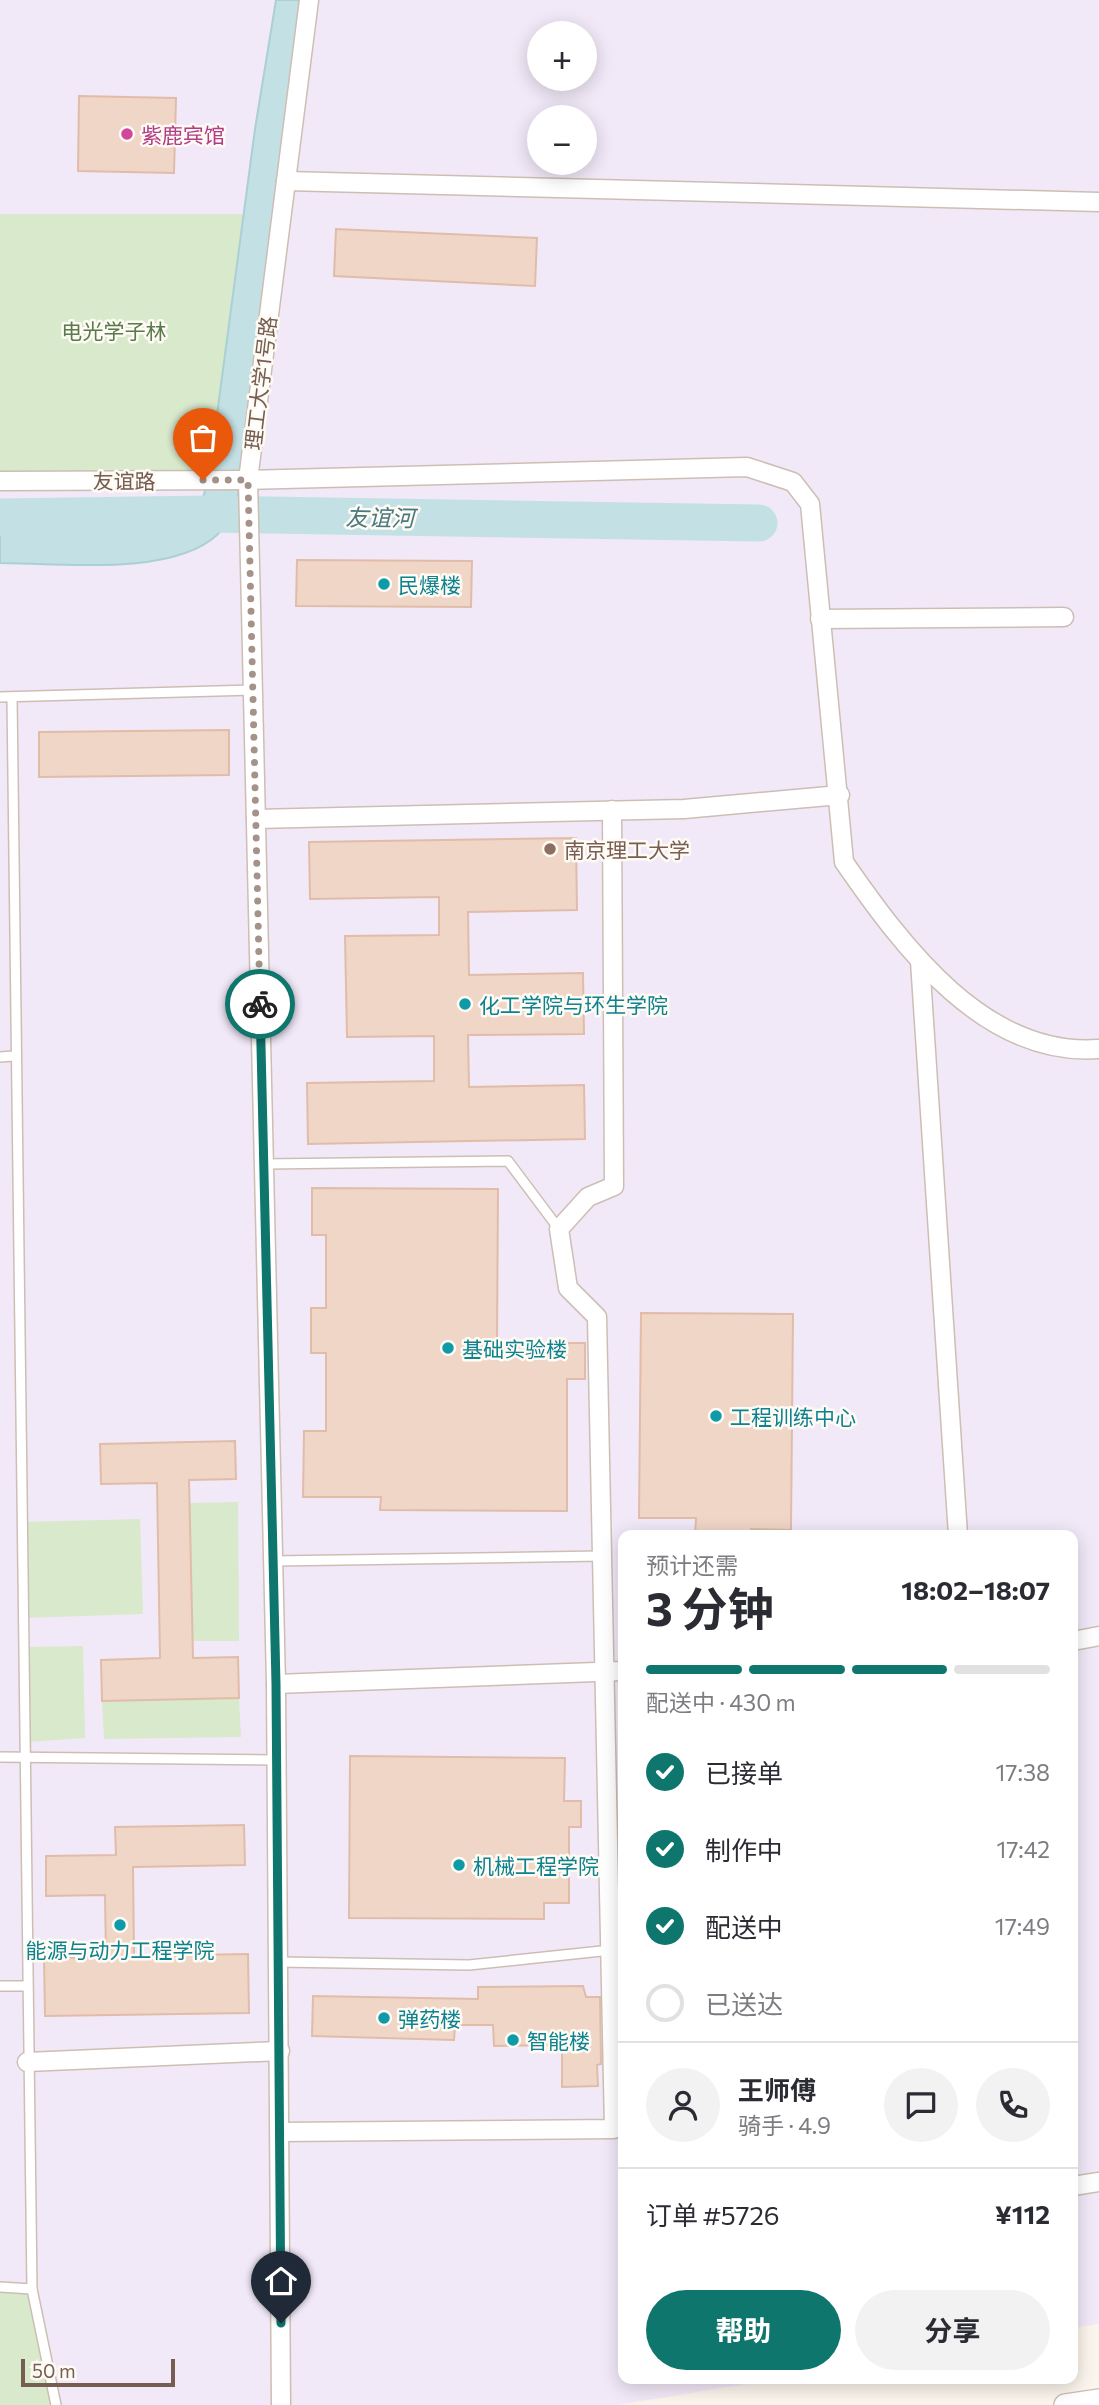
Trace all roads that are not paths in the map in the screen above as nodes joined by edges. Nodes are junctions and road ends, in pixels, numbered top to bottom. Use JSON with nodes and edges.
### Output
{"nodes":[{"id":1,"x":309,"y":0,"type":"edge"},
{"id":2,"x":286,"y":181,"type":"junction"},
{"id":3,"x":1099,"y":202,"type":"edge"},
{"id":4,"x":248,"y":480,"type":"junction"},
{"id":5,"x":0,"y":481,"type":"edge"},
{"id":6,"x":1064,"y":617,"type":"dead end"},
{"id":7,"x":820,"y":619,"type":"junction"},
{"id":8,"x":253,"y":690,"type":"junction"},
{"id":9,"x":0,"y":697,"type":"edge"},
{"id":10,"x":12,"y":697,"type":"junction"},
{"id":11,"x":840,"y":795,"type":"junction"},
{"id":12,"x":612,"y":810,"type":"junction"},
{"id":13,"x":256,"y":819,"type":"junction"},
{"id":14,"x":920,"y":961,"type":"junction"},
{"id":15,"x":1099,"y":1049,"type":"edge"},
{"id":16,"x":14,"y":1056,"type":"junction"},
{"id":17,"x":0,"y":1057,"type":"edge"},
{"id":18,"x":264,"y":1164,"type":"junction"},
{"id":19,"x":559,"y":1229,"type":"junction"},
{"id":20,"x":958,"y":1530,"type":"edge"},
{"id":21,"x":602,"y":1556,"type":"junction"},
{"id":22,"x":273,"y":1561,"type":"junction"},
{"id":23,"x":1099,"y":1636,"type":"edge"},
{"id":24,"x":1078,"y":1640,"type":"edge"},
{"id":25,"x":614,"y":1671,"type":"edge"},
{"id":26,"x":276,"y":1684,"type":"junction"},
{"id":27,"x":0,"y":1758,"type":"edge"},
{"id":28,"x":26,"y":1758,"type":"junction"},
{"id":29,"x":277,"y":1760,"type":"junction"},
{"id":30,"x":611,"y":1951,"type":"junction"},
{"id":31,"x":279,"y":1962,"type":"junction"},
{"id":32,"x":0,"y":1986,"type":"edge"},
{"id":33,"x":27,"y":1986,"type":"junction"},
{"id":34,"x":280,"y":2051,"type":"junction"},
{"id":35,"x":27,"y":2062,"type":"junction"},
{"id":36,"x":281,"y":2132,"type":"junction"},
{"id":37,"x":1099,"y":2182,"type":"edge"},
{"id":38,"x":1078,"y":2185,"type":"edge"},
{"id":39,"x":0,"y":2287,"type":"edge"},
{"id":40,"x":33,"y":2289,"type":"junction"},
{"id":41,"x":1099,"y":2400,"type":"edge"},
{"id":42,"x":56,"y":2405,"type":"edge"},
{"id":43,"x":281,"y":2405,"type":"edge"},
{"id":44,"x":1065,"y":2405,"type":"edge"}],
"edges":[{"from":1,"to":2,"type":"street","name":"理工大学1号路"},
{"from":2,"to":3,"type":"street"},
{"from":2,"to":4,"type":"street","name":"理工大学1号路"},
{"from":4,"to":5,"type":"street","name":"友谊路"},
{"from":4,"to":7,"type":"street","name":"友谊路"},
{"from":4,"to":8,"type":"street","name":"理工大学1号路"},
{"from":6,"to":7,"type":"street"},
{"from":7,"to":11,"type":"street","name":"友谊路"},
{"from":8,"to":10,"type":"lane"},
{"from":8,"to":13,"type":"street","name":"理工大学1号路"},
{"from":9,"to":10,"type":"lane"},
{"from":10,"to":16,"type":"lane"},
{"from":11,"to":12,"type":"street"},
{"from":11,"to":14,"type":"street","name":"友谊路"},
{"from":12,"to":13,"type":"street"},
{"from":12,"to":19,"type":"street"},
{"from":13,"to":18,"type":"street","name":"理工大学1号路"},
{"from":14,"to":15,"type":"street","name":"友谊路"},
{"from":14,"to":20,"type":"street"},
{"from":16,"to":17,"type":"lane"},
{"from":16,"to":28,"type":"lane"},
{"from":18,"to":19,"type":"lane"},
{"from":18,"to":22,"type":"street","name":"理工大学1号路"},
{"from":19,"to":21,"type":"street"},
{"from":21,"to":22,"type":"lane"},
{"from":21,"to":25,"type":"street"},
{"from":22,"to":26,"type":"street","name":"理工大学1号路"},
{"from":23,"to":24,"type":"street"},
{"from":25,"to":26,"type":"street"},
{"from":25,"to":30,"type":"street"},
{"from":26,"to":29,"type":"street","name":"理工大学1号路"},
{"from":27,"to":28,"type":"lane"},
{"from":28,"to":29,"type":"lane"},
{"from":28,"to":33,"type":"lane"},
{"from":29,"to":31,"type":"street","name":"理工大学1号路"},
{"from":30,"to":31,"type":"lane"},
{"from":30,"to":36,"type":"street"},
{"from":31,"to":34,"type":"street","name":"理工大学1号路"},
{"from":32,"to":33,"type":"lane"},
{"from":33,"to":35,"type":"lane"},
{"from":34,"to":35,"type":"street"},
{"from":34,"to":36,"type":"street","name":"理工大学1号路"},
{"from":35,"to":40,"type":"lane"},
{"from":36,"to":43,"type":"street","name":"理工大学1号路"},
{"from":37,"to":38,"type":"street"},
{"from":39,"to":40,"type":"lane"},
{"from":40,"to":42,"type":"lane"},
{"from":41,"to":44,"type":"street"}]}
